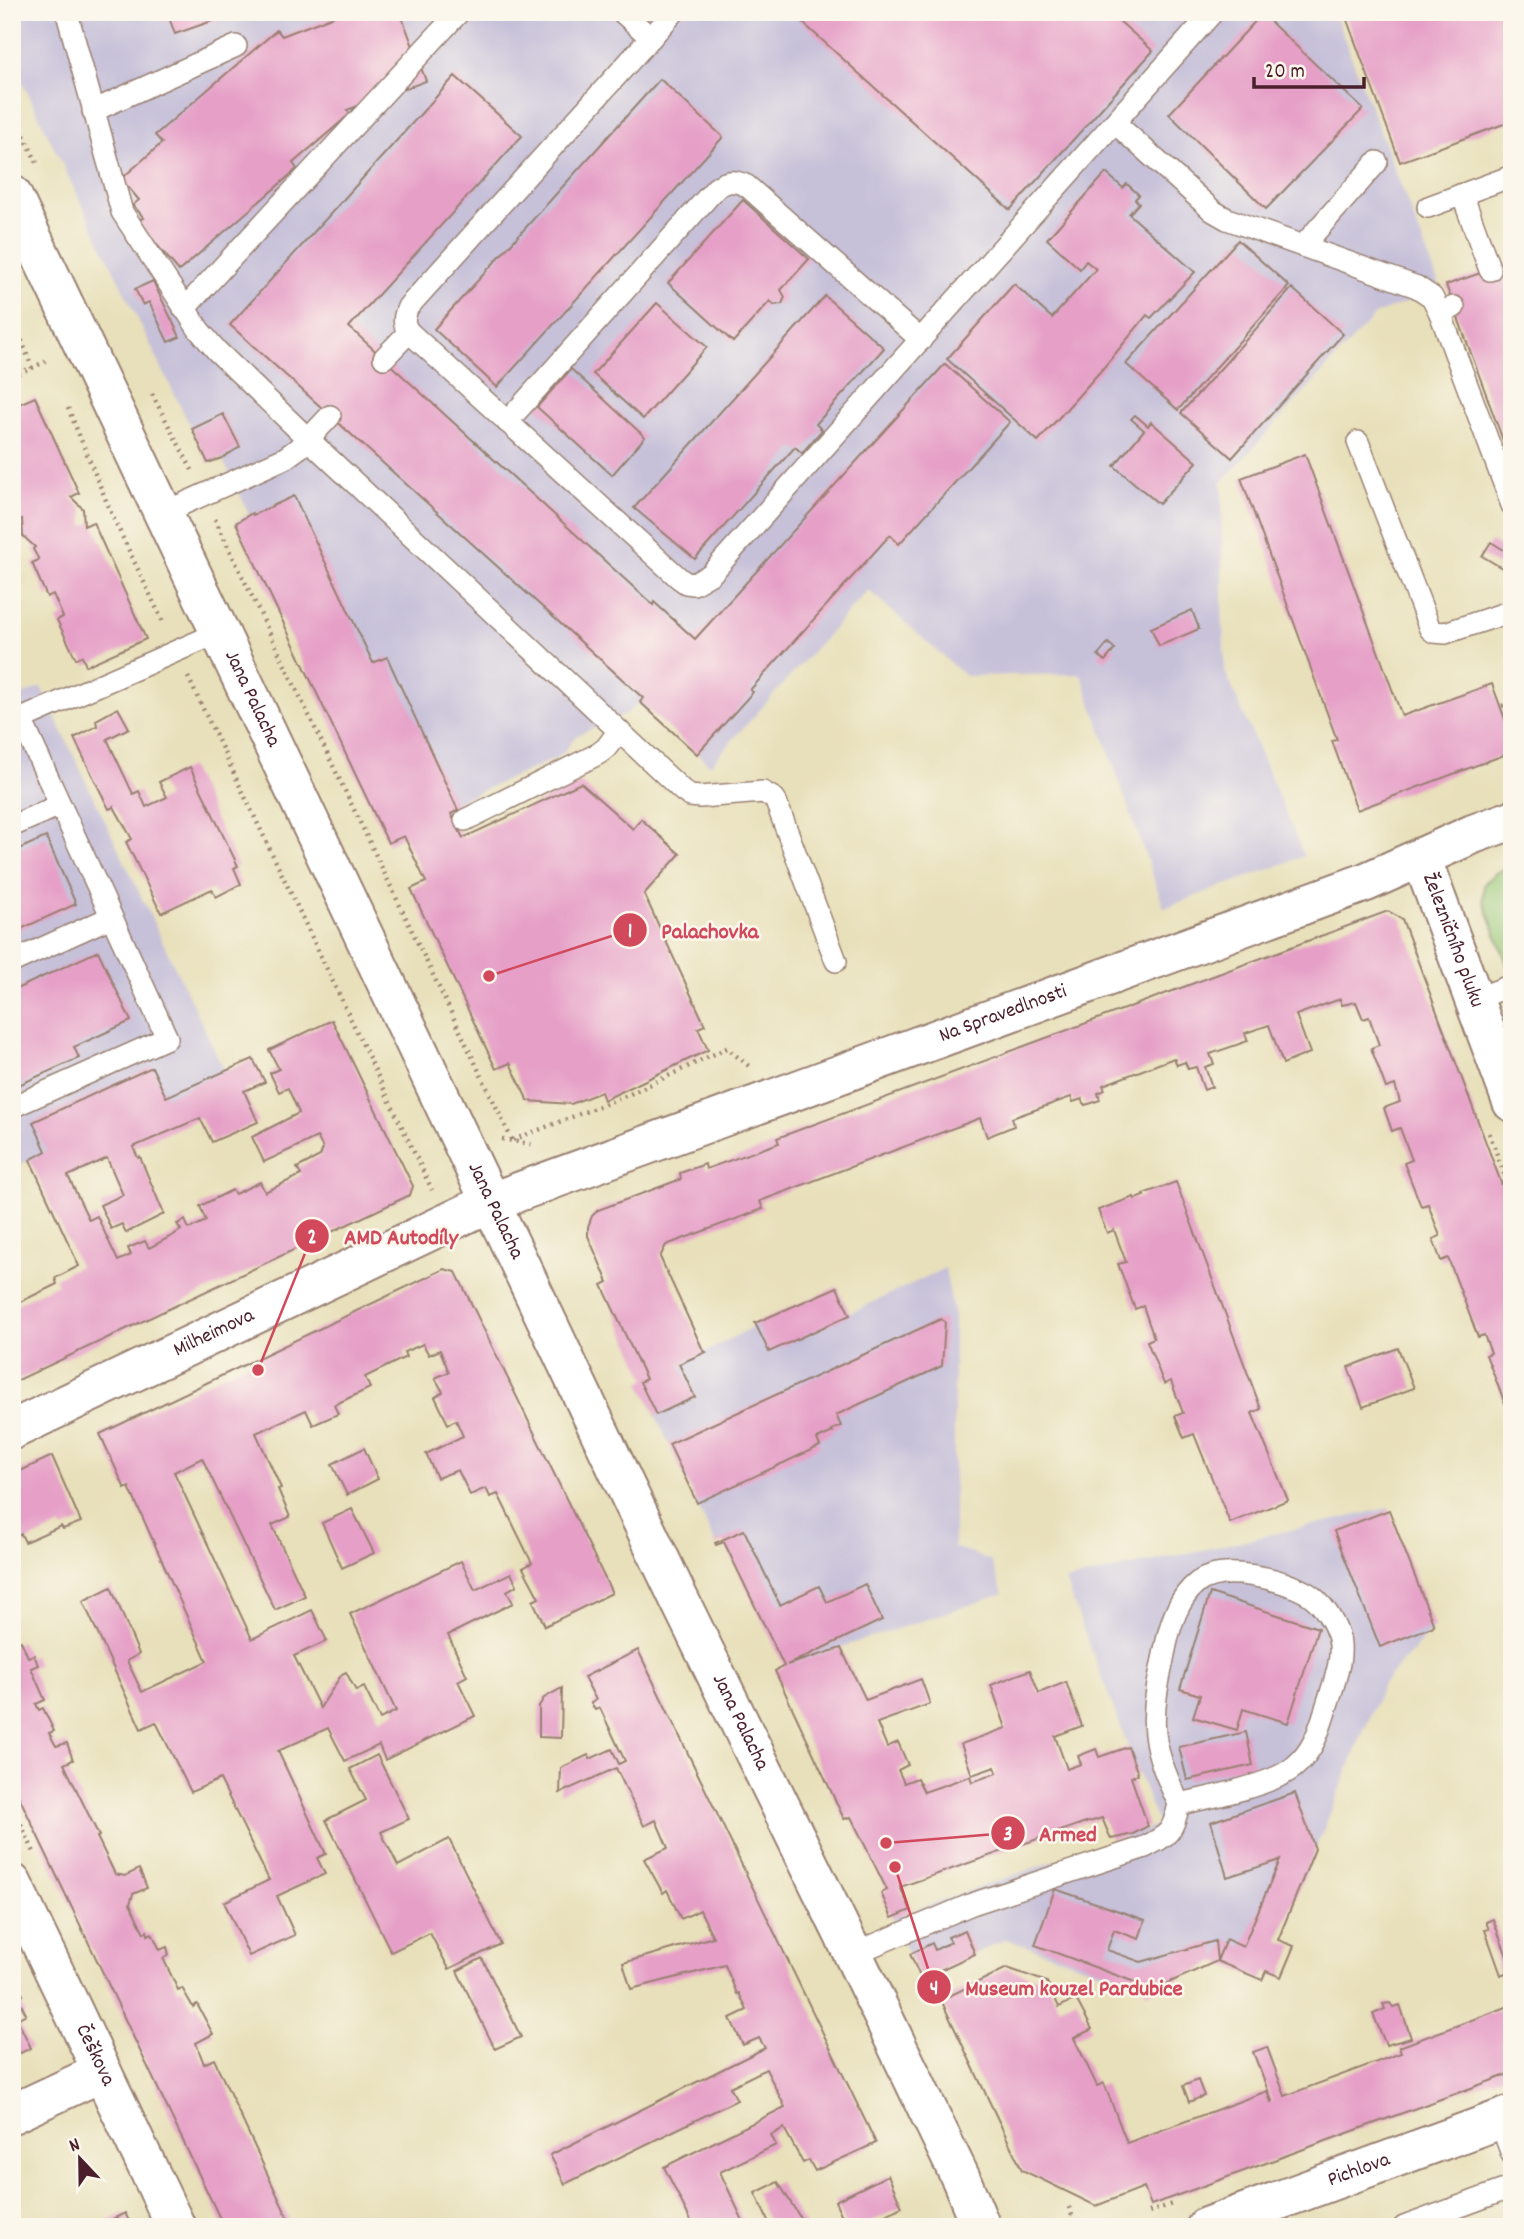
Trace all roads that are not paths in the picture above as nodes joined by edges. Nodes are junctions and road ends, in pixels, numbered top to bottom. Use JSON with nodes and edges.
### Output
{"nodes":[{"id":1,"x":459,"y":12,"type":"edge"},
{"id":2,"x":622,"y":12,"type":"edge"},
{"id":3,"x":674,"y":12,"type":"edge"},
{"id":4,"x":1213,"y":12,"type":"edge"},
{"id":5,"x":68,"y":17,"type":"dead end"},
{"id":6,"x":652,"y":38,"type":"junction"},
{"id":7,"x":236,"y":46,"type":"dead end"},
{"id":8,"x":93,"y":111,"type":"junction"},
{"id":9,"x":1115,"y":123,"type":"junction"},
{"id":10,"x":1377,"y":162,"type":"dead end"},
{"id":11,"x":1512,"y":176,"type":"edge"},
{"id":12,"x":27,"y":183,"type":"edge"},
{"id":13,"x":1462,"y":194,"type":"junction"},
{"id":14,"x":1428,"y":207,"type":"dead end"},
{"id":15,"x":1303,"y":246,"type":"junction"},
{"id":16,"x":1490,"y":270,"type":"dead end"},
{"id":17,"x":184,"y":309,"type":"junction"},
{"id":18,"x":409,"y":332,"type":"junction"},
{"id":19,"x":921,"y":340,"type":"junction"},
{"id":20,"x":384,"y":358,"type":"dead end"},
{"id":21,"x":330,"y":416,"type":"dead end"},
{"id":22,"x":507,"y":422,"type":"junction"},
{"id":23,"x":308,"y":439,"type":"junction"},
{"id":24,"x":1358,"y":442,"type":"dead end"},
{"id":25,"x":1512,"y":505,"type":"edge"},
{"id":26,"x":163,"y":513,"type":"junction"},
{"id":27,"x":1512,"y":611,"type":"edge"},
{"id":28,"x":220,"y":632,"type":"junction"},
{"id":29,"x":17,"y":721,"type":"edge"},
{"id":30,"x":619,"y":731,"type":"junction"},
{"id":31,"x":60,"y":805,"type":"junction"},
{"id":32,"x":465,"y":820,"type":"dead end"},
{"id":33,"x":1512,"y":820,"type":"edge"},
{"id":34,"x":12,"y":825,"type":"edge"},
{"id":35,"x":1420,"y":858,"type":"junction"},
{"id":36,"x":111,"y":917,"type":"junction"},
{"id":37,"x":12,"y":961,"type":"edge"},
{"id":38,"x":836,"y":961,"type":"dead end"},
{"id":39,"x":1512,"y":985,"type":"edge"},
{"id":40,"x":1473,"y":1000,"type":"junction"},
{"id":41,"x":1512,"y":1102,"type":"edge"},
{"id":42,"x":12,"y":1107,"type":"edge"},
{"id":43,"x":491,"y":1202,"type":"junction"},
{"id":44,"x":12,"y":1430,"type":"edge"},
{"id":45,"x":1179,"y":1804,"type":"junction"},
{"id":46,"x":12,"y":1883,"type":"edge"},
{"id":47,"x":853,"y":1954,"type":"junction"},
{"id":48,"x":102,"y":2072,"type":"junction"},
{"id":49,"x":12,"y":2114,"type":"edge"},
{"id":50,"x":1508,"y":2129,"type":"edge"},
{"id":51,"x":1512,"y":2187,"type":"edge"},
{"id":52,"x":176,"y":2227,"type":"edge"},
{"id":53,"x":981,"y":2227,"type":"edge"},
{"id":54,"x":1206,"y":2227,"type":"edge"},
{"id":55,"x":1404,"y":2227,"type":"edge"}],
"edges":[{"from":1,"to":17,"type":"lane"},
{"from":2,"to":6,"type":"lane"},
{"from":3,"to":6,"type":"lane"},
{"from":4,"to":9,"type":"lane"},
{"from":5,"to":8,"type":"lane"},
{"from":6,"to":18,"type":"lane"},
{"from":7,"to":8,"type":"lane"},
{"from":8,"to":17,"type":"lane"},
{"from":9,"to":15,"type":"lane"},
{"from":9,"to":19,"type":"lane"},
{"from":10,"to":15,"type":"lane"},
{"from":11,"to":13,"type":"lane"},
{"from":12,"to":26,"type":"street","name":"Jana Palacha"},
{"from":13,"to":14,"type":"lane"},
{"from":13,"to":16,"type":"lane"},
{"from":15,"to":25,"type":"lane"},
{"from":17,"to":23,"type":"lane"},
{"from":18,"to":20,"type":"lane"},
{"from":18,"to":22,"type":"lane"},
{"from":19,"to":22,"type":"lane"},
{"from":19,"to":22,"type":"lane"},
{"from":21,"to":23,"type":"lane"},
{"from":23,"to":26,"type":"lane"},
{"from":23,"to":30,"type":"lane"},
{"from":24,"to":27,"type":"lane"},
{"from":26,"to":28,"type":"street","name":"Jana Palacha"},
{"from":28,"to":29,"type":"lane"},
{"from":28,"to":43,"type":"street","name":"Jana Palacha"},
{"from":29,"to":31,"type":"lane"},
{"from":30,"to":32,"type":"lane"},
{"from":30,"to":38,"type":"lane"},
{"from":31,"to":34,"type":"lane"},
{"from":31,"to":36,"type":"lane"},
{"from":33,"to":35,"type":"street","name":"Na Spravedlnosti"},
{"from":35,"to":40,"type":"street","name":"Železničního pluku"},
{"from":35,"to":43,"type":"street","name":"Na Spravedlnosti"},
{"from":36,"to":37,"type":"lane"},
{"from":36,"to":42,"type":"lane"},
{"from":39,"to":40,"type":"lane"},
{"from":40,"to":41,"type":"street","name":"Železničního pluku"},
{"from":43,"to":44,"type":"street","name":"Milheimova"},
{"from":43,"to":47,"type":"street","name":"Jana Palacha"},
{"from":45,"to":45,"type":"lane"},
{"from":45,"to":47,"type":"lane"},
{"from":46,"to":48,"type":"street","name":"Češkova"},
{"from":47,"to":53,"type":"street","name":"Jana Palacha"},
{"from":48,"to":49,"type":"street"},
{"from":48,"to":52,"type":"street","name":"Češkova"},
{"from":50,"to":54,"type":"street","name":"Pichlova"},
{"from":51,"to":55,"type":"lane"}]}
